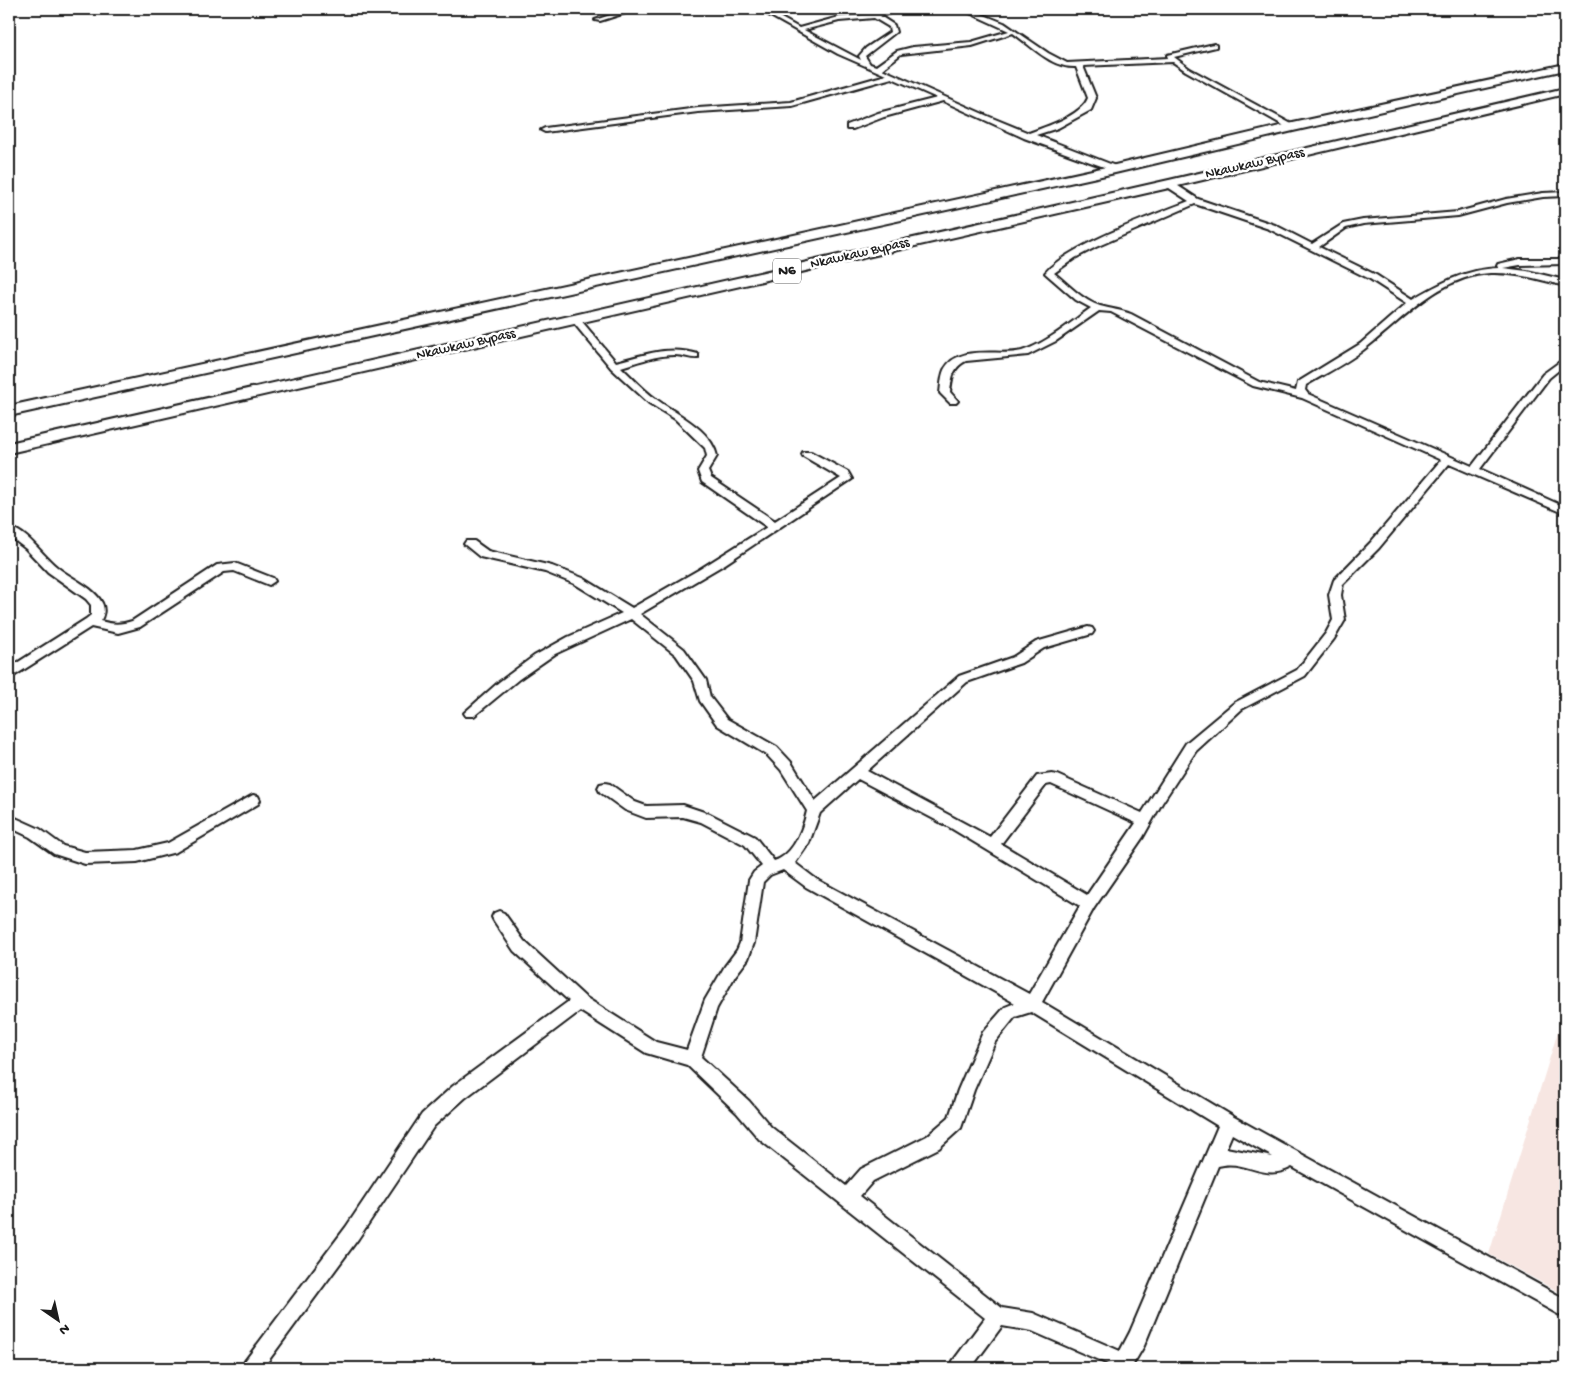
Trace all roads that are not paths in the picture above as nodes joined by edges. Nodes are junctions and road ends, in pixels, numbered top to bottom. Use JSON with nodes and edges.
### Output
{"nodes":[{"id":1,"x":635,"y":9,"type":"edge"},
{"id":2,"x":761,"y":9,"type":"edge"},
{"id":3,"x":900,"y":9,"type":"edge"},
{"id":4,"x":964,"y":9,"type":"edge"},
{"id":5,"x":875,"y":16,"type":"junction"},
{"id":6,"x":598,"y":20,"type":"dead end"},
{"id":7,"x":798,"y":30,"type":"junction"},
{"id":8,"x":1014,"y":31,"type":"junction"},
{"id":9,"x":1214,"y":46,"type":"dead end"},
{"id":10,"x":1173,"y":60,"type":"junction"},
{"id":11,"x":867,"y":64,"type":"junction"},
{"id":12,"x":1079,"y":65,"type":"junction"},
{"id":13,"x":1565,"y":67,"type":"edge"},
{"id":14,"x":877,"y":69,"type":"junction"},
{"id":15,"x":892,"y":76,"type":"junction"},
{"id":16,"x":1565,"y":91,"type":"edge"},
{"id":17,"x":942,"y":99,"type":"junction"},
{"id":18,"x":850,"y":127,"type":"dead end"},
{"id":19,"x":1293,"y":127,"type":"junction"},
{"id":20,"x":545,"y":130,"type":"dead end"},
{"id":21,"x":1027,"y":136,"type":"junction"},
{"id":22,"x":1115,"y":169,"type":"junction"},
{"id":23,"x":1169,"y":184,"type":"junction"},
{"id":24,"x":1565,"y":194,"type":"edge"},
{"id":25,"x":1195,"y":201,"type":"junction"},
{"id":26,"x":1313,"y":247,"type":"junction"},
{"id":27,"x":1565,"y":261,"type":"edge"},
{"id":28,"x":1486,"y":270,"type":"junction"},
{"id":29,"x":1565,"y":283,"type":"edge"},
{"id":30,"x":1413,"y":302,"type":"junction"},
{"id":31,"x":1097,"y":308,"type":"junction"},
{"id":32,"x":576,"y":320,"type":"junction"},
{"id":33,"x":695,"y":356,"type":"dead end"},
{"id":34,"x":1565,"y":361,"type":"edge"},
{"id":35,"x":614,"y":366,"type":"junction"},
{"id":36,"x":1305,"y":396,"type":"junction"},
{"id":37,"x":953,"y":400,"type":"dead end"},
{"id":38,"x":9,"y":411,"type":"edge"},
{"id":39,"x":9,"y":448,"type":"edge"},
{"id":40,"x":807,"y":454,"type":"dead end"},
{"id":41,"x":1447,"y":458,"type":"junction"},
{"id":42,"x":1474,"y":470,"type":"junction"},
{"id":43,"x":1565,"y":510,"type":"edge"},
{"id":44,"x":773,"y":528,"type":"junction"},
{"id":45,"x":9,"y":531,"type":"edge"},
{"id":46,"x":470,"y":544,"type":"dead end"},
{"id":47,"x":269,"y":581,"type":"dead end"},
{"id":48,"x":632,"y":614,"type":"junction"},
{"id":49,"x":90,"y":622,"type":"junction"},
{"id":50,"x":1088,"y":631,"type":"dead end"},
{"id":51,"x":9,"y":674,"type":"edge"},
{"id":52,"x":470,"y":713,"type":"dead end"},
{"id":53,"x":857,"y":772,"type":"junction"},
{"id":54,"x":605,"y":788,"type":"dead end"},
{"id":55,"x":253,"y":800,"type":"dead end"},
{"id":56,"x":814,"y":810,"type":"junction"},
{"id":57,"x":1145,"y":821,"type":"junction"},
{"id":58,"x":9,"y":822,"type":"edge"},
{"id":59,"x":992,"y":846,"type":"junction"},
{"id":60,"x":778,"y":866,"type":"junction"},
{"id":61,"x":1089,"y":904,"type":"junction"},
{"id":62,"x":499,"y":916,"type":"dead end"},
{"id":63,"x":580,"y":1002,"type":"junction"},
{"id":64,"x":1032,"y":1004,"type":"junction"},
{"id":65,"x":692,"y":1060,"type":"junction"},
{"id":66,"x":1228,"y":1123,"type":"junction"},
{"id":67,"x":1291,"y":1158,"type":"junction"},
{"id":68,"x":1214,"y":1159,"type":"junction"},
{"id":69,"x":847,"y":1198,"type":"junction"},
{"id":70,"x":1565,"y":1309,"type":"edge"},
{"id":71,"x":998,"y":1316,"type":"junction"},
{"id":72,"x":1128,"y":1365,"type":"edge"},
{"id":73,"x":252,"y":1368,"type":"edge"},
{"id":74,"x":960,"y":1368,"type":"edge"}],
"edges":[{"from":1,"to":6,"type":"street"},
{"from":2,"to":7,"type":"street"},
{"from":3,"to":5,"type":"street"},
{"from":4,"to":8,"type":"street"},
{"from":5,"to":7,"type":"street"},
{"from":5,"to":11,"type":"street"},
{"from":7,"to":11,"type":"street"},
{"from":8,"to":12,"type":"street"},
{"from":8,"to":14,"type":"street"},
{"from":9,"to":10,"type":"street"},
{"from":10,"to":12,"type":"street"},
{"from":10,"to":19,"type":"street"},
{"from":11,"to":14,"type":"street"},
{"from":12,"to":21,"type":"street"},
{"from":13,"to":19,"type":"highway","name":"Nkawkaw Bypass","number":"N6"},
{"from":14,"to":15,"type":"street"},
{"from":15,"to":17,"type":"street"},
{"from":15,"to":20,"type":"street"},
{"from":16,"to":23,"type":"highway","name":"Nkawkaw Bypass","number":"N6"},
{"from":17,"to":18,"type":"street"},
{"from":17,"to":21,"type":"street"},
{"from":19,"to":22,"type":"highway","name":"Nkawkaw Bypass","number":"N6"},
{"from":21,"to":22,"type":"street"},
{"from":22,"to":38,"type":"highway","name":"Nkawkaw Bypass","number":"N6"},
{"from":23,"to":25,"type":"street"},
{"from":23,"to":32,"type":"highway","name":"Nkawkaw Bypass","number":"N6"},
{"from":24,"to":26,"type":"street"},
{"from":25,"to":26,"type":"street"},
{"from":25,"to":31,"type":"street"},
{"from":26,"to":30,"type":"street"},
{"from":27,"to":28,"type":"street"},
{"from":28,"to":29,"type":"street"},
{"from":28,"to":30,"type":"street"},
{"from":30,"to":36,"type":"street"},
{"from":31,"to":36,"type":"street"},
{"from":31,"to":37,"type":"street"},
{"from":32,"to":35,"type":"street"},
{"from":32,"to":39,"type":"highway","name":"Nkawkaw Bypass","number":"N6"},
{"from":33,"to":35,"type":"street"},
{"from":34,"to":42,"type":"street"},
{"from":35,"to":44,"type":"street"},
{"from":36,"to":41,"type":"street"},
{"from":40,"to":44,"type":"street"},
{"from":41,"to":42,"type":"street"},
{"from":41,"to":57,"type":"street"},
{"from":42,"to":43,"type":"street"},
{"from":44,"to":48,"type":"street"},
{"from":45,"to":49,"type":"street"},
{"from":46,"to":48,"type":"street"},
{"from":47,"to":49,"type":"street"},
{"from":48,"to":52,"type":"street"},
{"from":48,"to":56,"type":"street"},
{"from":49,"to":51,"type":"street"},
{"from":50,"to":53,"type":"street"},
{"from":53,"to":56,"type":"street"},
{"from":53,"to":59,"type":"street"},
{"from":54,"to":60,"type":"street"},
{"from":55,"to":58,"type":"street"},
{"from":56,"to":60,"type":"street"},
{"from":57,"to":59,"type":"street"},
{"from":57,"to":61,"type":"street"},
{"from":59,"to":61,"type":"street"},
{"from":60,"to":64,"type":"street"},
{"from":60,"to":65,"type":"street"},
{"from":61,"to":64,"type":"street"},
{"from":62,"to":63,"type":"street"},
{"from":63,"to":65,"type":"street"},
{"from":63,"to":73,"type":"street"},
{"from":64,"to":66,"type":"street"},
{"from":64,"to":69,"type":"street"},
{"from":65,"to":69,"type":"street"},
{"from":66,"to":67,"type":"street"},
{"from":66,"to":68,"type":"street"},
{"from":67,"to":68,"type":"street"},
{"from":67,"to":70,"type":"street"},
{"from":68,"to":72,"type":"street"},
{"from":69,"to":71,"type":"street"},
{"from":71,"to":72,"type":"street"},
{"from":71,"to":74,"type":"street"}]}
